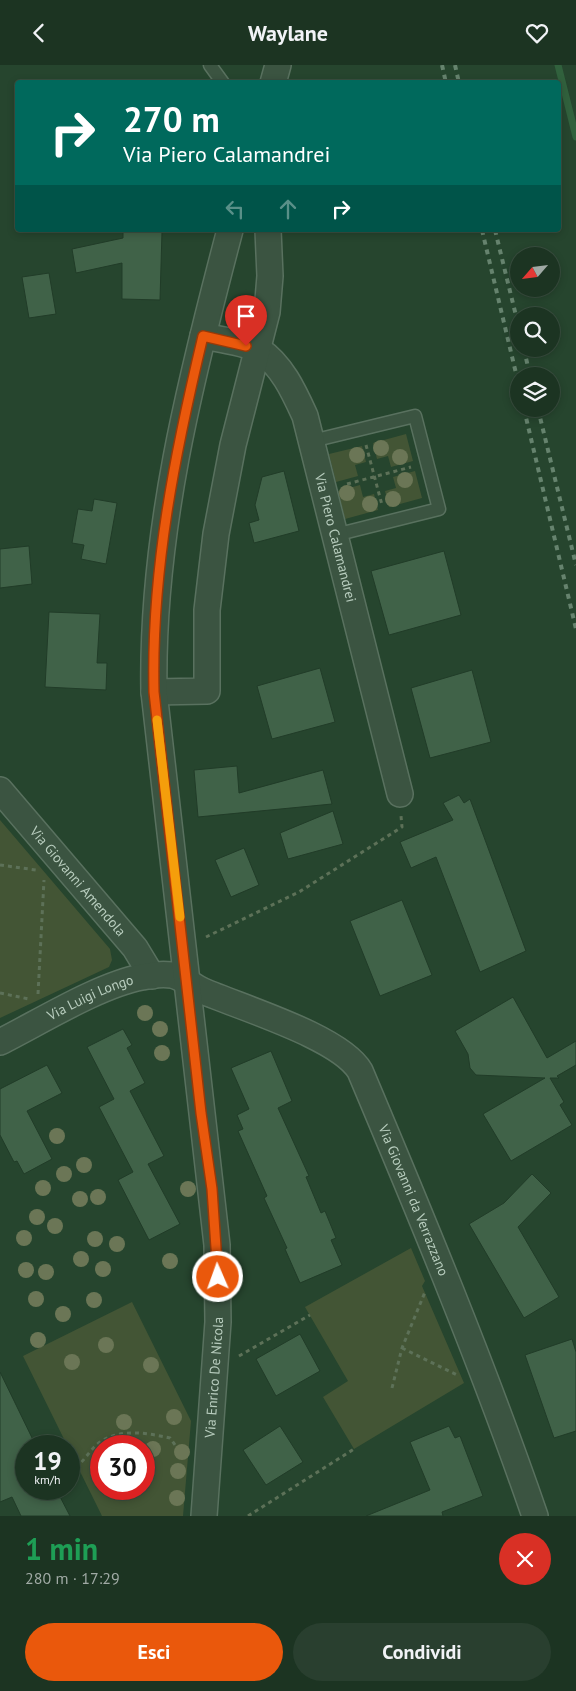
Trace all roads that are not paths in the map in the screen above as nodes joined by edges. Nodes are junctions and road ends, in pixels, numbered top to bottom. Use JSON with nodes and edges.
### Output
{"nodes":[{"id":1,"x":210,"y":65,"type":"edge"},
{"id":2,"x":278,"y":65,"type":"edge"},
{"id":3,"x":221,"y":80,"type":"edge"},
{"id":4,"x":274,"y":80,"type":"edge"},
{"id":5,"x":229,"y":232,"type":"edge"},
{"id":6,"x":268,"y":232,"type":"edge"},
{"id":7,"x":203,"y":336,"type":"junction"},
{"id":8,"x":258,"y":349,"type":"junction"},
{"id":9,"x":312,"y":441,"type":"junction"},
{"id":10,"x":335,"y":535,"type":"junction"},
{"id":11,"x":154,"y":692,"type":"junction"},
{"id":12,"x":0,"y":790,"type":"edge"},
{"id":13,"x":400,"y":794,"type":"road end"},
{"id":14,"x":152,"y":976,"type":"junction"},
{"id":15,"x":187,"y":981,"type":"junction"},
{"id":16,"x":0,"y":1042,"type":"edge"},
{"id":17,"x":204,"y":1516,"type":"edge"},
{"id":18,"x":535,"y":1516,"type":"edge"}],
"edges":[{"from":1,"to":3,"type":"lane"},
{"from":2,"to":4,"type":"street"},
{"from":5,"to":7,"type":"street","name":"Via Enrico De Nicola"},
{"from":6,"to":8,"type":"street"},
{"from":7,"to":8,"type":"street"},
{"from":7,"to":11,"type":"street","name":"Via Enrico De Nicola"},
{"from":8,"to":9,"type":"street","name":"Via Piero Calamandrei"},
{"from":8,"to":11,"type":"street"},
{"from":9,"to":10,"type":"street","name":"Via Piero Calamandrei"},
{"from":9,"to":10,"type":"lane"},
{"from":10,"to":13,"type":"street","name":"Via Piero Calamandrei"},
{"from":11,"to":15,"type":"street","name":"Via Enrico De Nicola"},
{"from":12,"to":14,"type":"street","name":"Via Giovanni Amendola"},
{"from":14,"to":15,"type":"street","name":"Via Luigi Longo"},
{"from":14,"to":16,"type":"street","name":"Via Luigi Longo"},
{"from":15,"to":17,"type":"street","name":"Via Enrico De Nicola"},
{"from":15,"to":18,"type":"street","name":"Via Giovanni da Verrazzano"}]}
